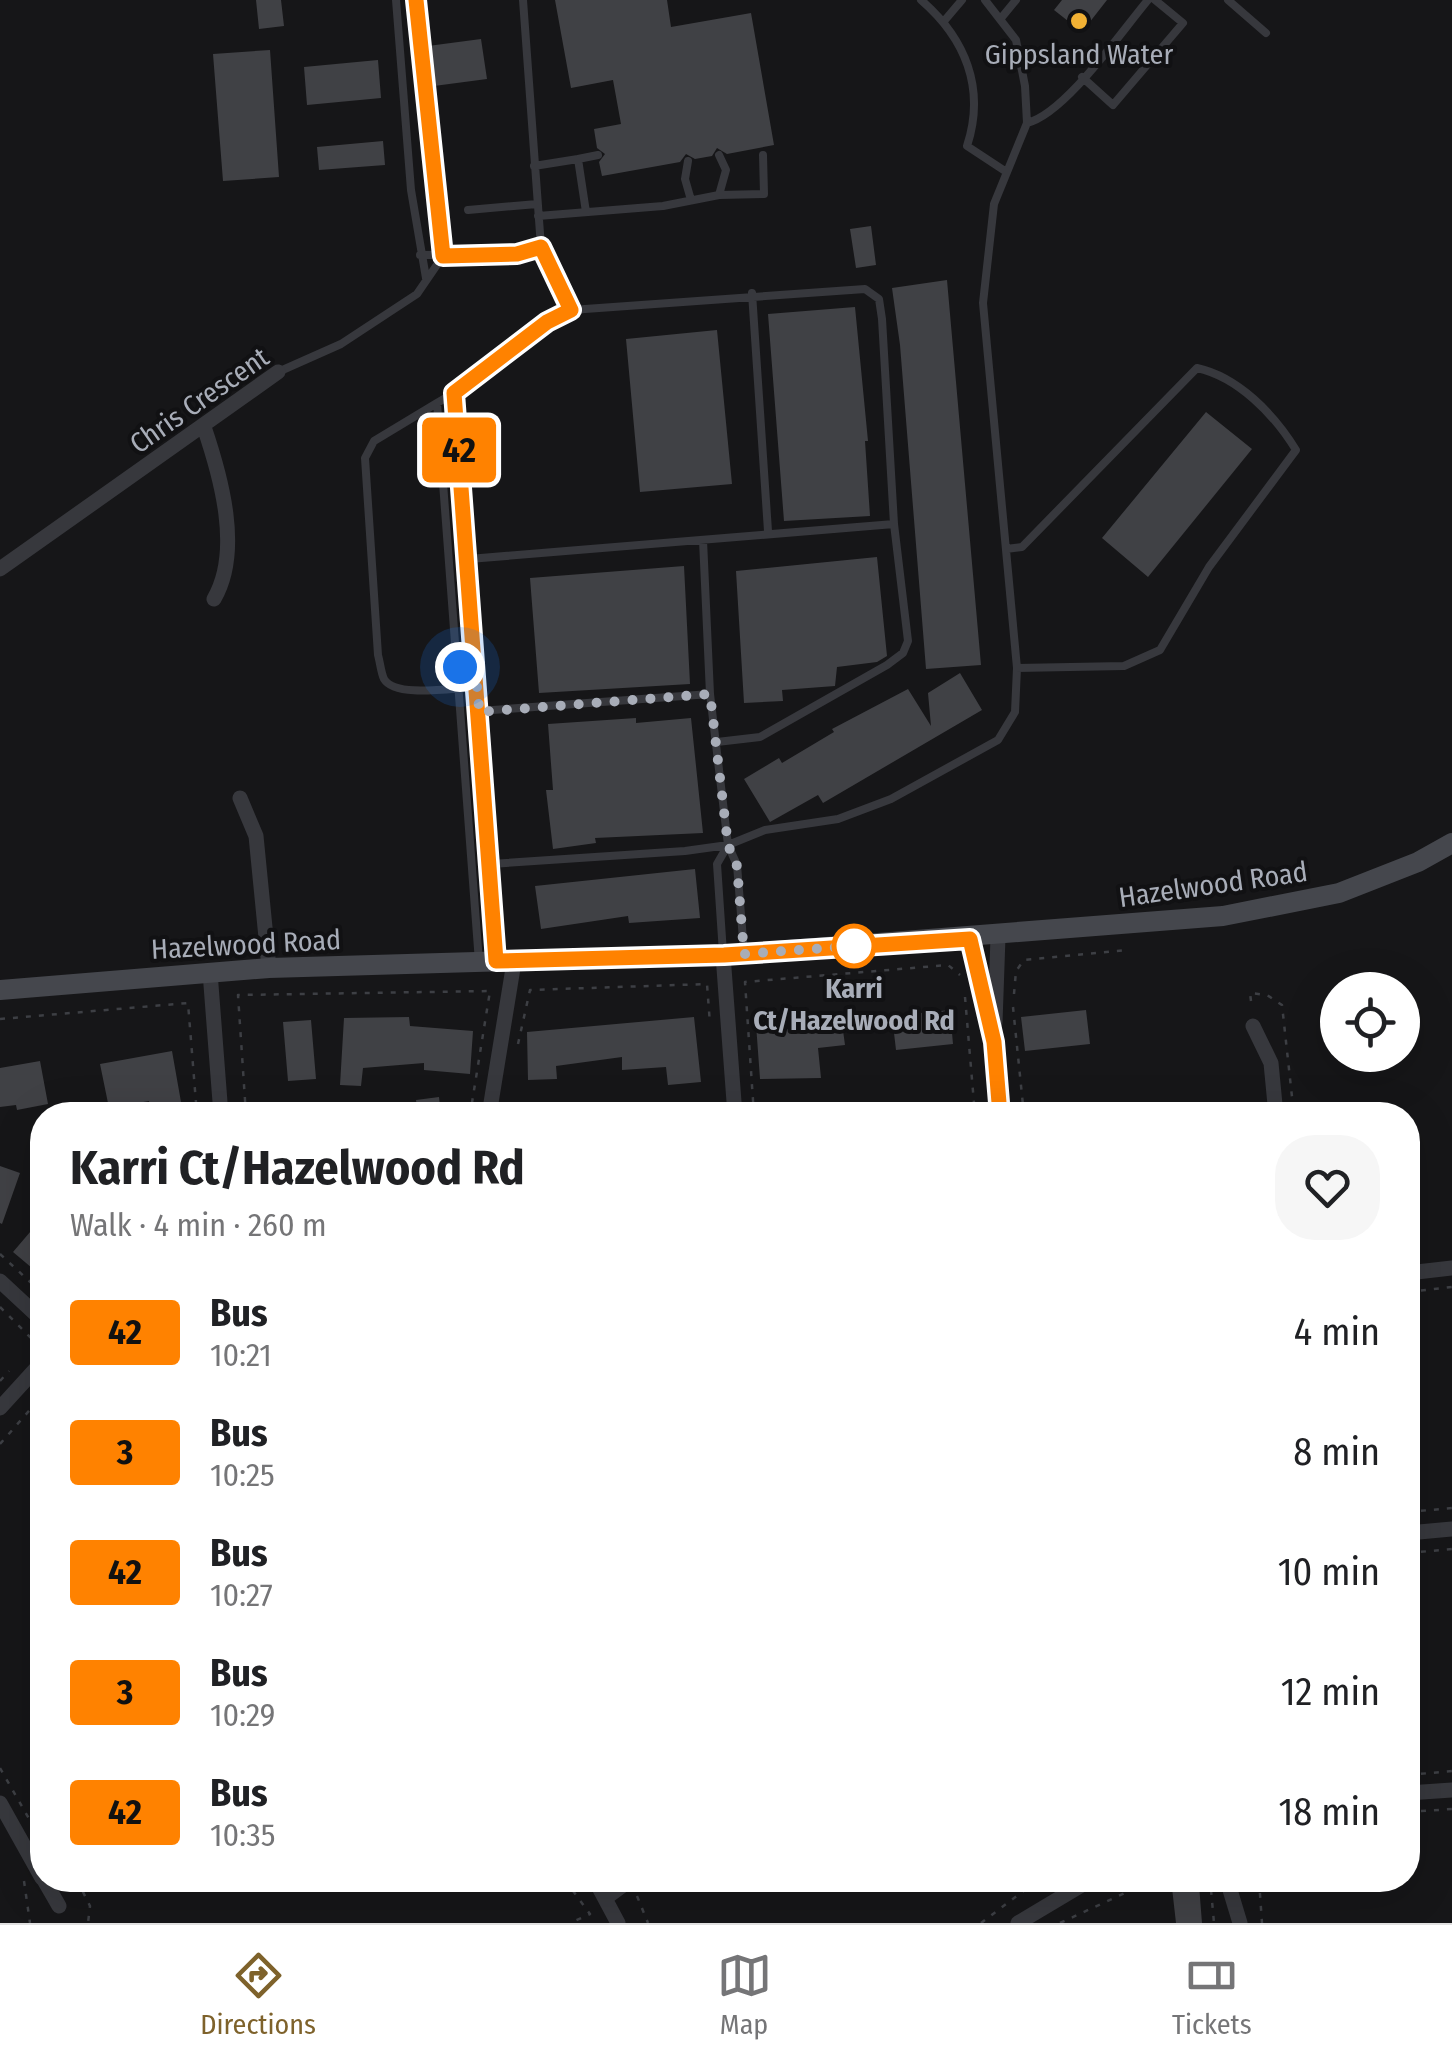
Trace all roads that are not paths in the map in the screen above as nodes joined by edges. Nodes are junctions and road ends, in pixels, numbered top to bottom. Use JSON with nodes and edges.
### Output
{"nodes":[{"id":1,"x":396,"y":0,"type":"edge"},
{"id":2,"x":416,"y":0,"type":"edge"},
{"id":3,"x":522,"y":0,"type":"edge"},
{"id":4,"x":921,"y":0,"type":"edge"},
{"id":5,"x":962,"y":0,"type":"edge"},
{"id":6,"x":985,"y":0,"type":"edge"},
{"id":7,"x":1016,"y":0,"type":"edge"},
{"id":8,"x":1151,"y":0,"type":"edge"},
{"id":9,"x":1228,"y":0,"type":"edge"},
{"id":10,"x":1002,"y":17,"type":"junction"},
{"id":11,"x":945,"y":20,"type":"junction"},
{"id":12,"x":1266,"y":32,"type":"dead end"},
{"id":13,"x":1082,"y":77,"type":"junction"},
{"id":14,"x":430,"y":120,"type":"junction"},
{"id":15,"x":406,"y":121,"type":"junction"},
{"id":16,"x":1026,"y":123,"type":"junction"},
{"id":17,"x":598,"y":155,"type":"dead end"},
{"id":18,"x":719,"y":155,"type":"dead end"},
{"id":19,"x":762,"y":156,"type":"dead end"},
{"id":20,"x":578,"y":159,"type":"junction"},
{"id":21,"x":688,"y":160,"type":"dead end"},
{"id":22,"x":534,"y":166,"type":"junction"},
{"id":23,"x":1005,"y":170,"type":"junction"},
{"id":24,"x":436,"y":187,"type":"junction"},
{"id":25,"x":411,"y":190,"type":"junction"},
{"id":26,"x":718,"y":195,"type":"junction"},
{"id":27,"x":691,"y":200,"type":"junction"},
{"id":28,"x":537,"y":204,"type":"junction"},
{"id":29,"x":468,"y":210,"type":"dead end"},
{"id":30,"x":586,"y":212,"type":"junction"},
{"id":31,"x":538,"y":216,"type":"junction"},
{"id":32,"x":541,"y":247,"type":"junction"},
{"id":33,"x":420,"y":255,"type":"junction"},
{"id":34,"x":443,"y":256,"type":"junction"},
{"id":35,"x":426,"y":278,"type":"junction"},
{"id":36,"x":752,"y":294,"type":"junction"},
{"id":37,"x":571,"y":310,"type":"junction"},
{"id":38,"x":278,"y":372,"type":"joint"},
{"id":39,"x":454,"y":393,"type":"junction"},
{"id":40,"x":437,"y":403,"type":"junction"},
{"id":41,"x":204,"y":427,"type":"junction"},
{"id":42,"x":894,"y":524,"type":"junction"},
{"id":43,"x":768,"y":531,"type":"junction"},
{"id":44,"x":704,"y":540,"type":"junction"},
{"id":45,"x":1006,"y":549,"type":"junction"},
{"id":46,"x":470,"y":558,"type":"junction"},
{"id":47,"x":0,"y":569,"type":"edge"},
{"id":48,"x":214,"y":599,"type":"dead end"},
{"id":49,"x":476,"y":666,"type":"junction"},
{"id":50,"x":460,"y":667,"type":"junction"},
{"id":51,"x":1017,"y":668,"type":"junction"},
{"id":52,"x":461,"y":687,"type":"junction"},
{"id":53,"x":478,"y":687,"type":"junction"},
{"id":54,"x":710,"y":694,"type":"junction"},
{"id":55,"x":479,"y":716,"type":"junction"},
{"id":56,"x":463,"y":722,"type":"junction"},
{"id":57,"x":717,"y":742,"type":"junction"},
{"id":58,"x":240,"y":798,"type":"dead end"},
{"id":59,"x":1452,"y":842,"type":"edge"},
{"id":60,"x":728,"y":845,"type":"junction"},
{"id":61,"x":491,"y":864,"type":"junction"},
{"id":62,"x":998,"y":937,"type":"junction"},
{"id":63,"x":970,"y":939,"type":"junction"},
{"id":64,"x":734,"y":954,"type":"junction"},
{"id":65,"x":496,"y":962,"type":"junction"},
{"id":66,"x":269,"y":968,"type":"junction"},
{"id":67,"x":210,"y":972,"type":"junction"},
{"id":68,"x":0,"y":990,"type":"edge"},
{"id":69,"x":1253,"y":1026,"type":"dead end"},
{"id":70,"x":994,"y":1042,"type":"junction"},
{"id":71,"x":220,"y":1102,"type":"edge"},
{"id":72,"x":490,"y":1102,"type":"edge"},
{"id":73,"x":736,"y":1102,"type":"edge"},
{"id":74,"x":999,"y":1102,"type":"edge"},
{"id":75,"x":1275,"y":1102,"type":"edge"},
{"id":76,"x":1452,"y":1268,"type":"edge"},
{"id":77,"x":1420,"y":1271,"type":"edge"},
{"id":78,"x":0,"y":1281,"type":"edge"},
{"id":79,"x":30,"y":1309,"type":"edge"},
{"id":80,"x":30,"y":1375,"type":"edge"},
{"id":81,"x":0,"y":1408,"type":"edge"},
{"id":82,"x":1452,"y":1529,"type":"edge"},
{"id":83,"x":1420,"y":1532,"type":"edge"},
{"id":84,"x":1452,"y":1790,"type":"edge"},
{"id":85,"x":1420,"y":1793,"type":"edge"},
{"id":86,"x":0,"y":1803,"type":"edge"},
{"id":87,"x":30,"y":1856,"type":"edge"},
{"id":88,"x":51,"y":1892,"type":"edge"},
{"id":89,"x":603,"y":1892,"type":"edge"},
{"id":90,"x":621,"y":1892,"type":"edge"},
{"id":91,"x":1070,"y":1892,"type":"edge"},
{"id":92,"x":1225,"y":1892,"type":"edge"},
{"id":93,"x":607,"y":1898,"type":"junction"},
{"id":94,"x":59,"y":1906,"type":"dead end"},
{"id":95,"x":1239,"y":1916,"type":"edge"},
{"id":96,"x":618,"y":1923,"type":"edge"},
{"id":97,"x":1018,"y":1923,"type":"edge"}],
"edges":[{"from":1,"to":15,"type":"lane"},
{"from":2,"to":14,"type":"lane"},
{"from":3,"to":22,"type":"lane"},
{"from":4,"to":11,"type":"lane"},
{"from":5,"to":11,"type":"lane"},
{"from":6,"to":10,"type":"lane"},
{"from":7,"to":10,"type":"lane"},
{"from":8,"to":13,"type":"lane"},
{"from":8,"to":13,"type":"lane"},
{"from":9,"to":12,"type":"lane"},
{"from":10,"to":16,"type":"lane"},
{"from":11,"to":23,"type":"lane"},
{"from":13,"to":16,"type":"lane"},
{"from":14,"to":15,"type":"lane"},
{"from":14,"to":24,"type":"lane"},
{"from":15,"to":25,"type":"lane"},
{"from":16,"to":23,"type":"lane"},
{"from":17,"to":20,"type":"lane"},
{"from":18,"to":26,"type":"lane"},
{"from":19,"to":26,"type":"lane"},
{"from":20,"to":22,"type":"lane"},
{"from":20,"to":30,"type":"lane"},
{"from":21,"to":27,"type":"lane"},
{"from":22,"to":28,"type":"lane"},
{"from":23,"to":45,"type":"lane"},
{"from":24,"to":25,"type":"lane"},
{"from":24,"to":34,"type":"lane"},
{"from":25,"to":33,"type":"lane"},
{"from":26,"to":27,"type":"lane"},
{"from":27,"to":30,"type":"lane"},
{"from":28,"to":29,"type":"lane"},
{"from":28,"to":31,"type":"lane"},
{"from":30,"to":31,"type":"lane"},
{"from":31,"to":32,"type":"lane"},
{"from":32,"to":34,"type":"lane"},
{"from":32,"to":37,"type":"lane"},
{"from":33,"to":34,"type":"lane"},
{"from":33,"to":35,"type":"lane"},
{"from":34,"to":35,"type":"lane","name":"Chris Crescent"},
{"from":35,"to":38,"type":"lane","name":"Chris Crescent"},
{"from":36,"to":37,"type":"lane"},
{"from":36,"to":42,"type":"lane"},
{"from":36,"to":43,"type":"lane"},
{"from":37,"to":39,"type":"lane"},
{"from":38,"to":41,"type":"street","name":"Chris Crescent"},
{"from":39,"to":40,"type":"lane"},
{"from":39,"to":46,"type":"lane"},
{"from":40,"to":50,"type":"lane"},
{"from":40,"to":52,"type":"lane"},
{"from":41,"to":47,"type":"street","name":"Chris Crescent"},
{"from":41,"to":48,"type":"street"},
{"from":42,"to":43,"type":"lane"},
{"from":42,"to":57,"type":"lane"},
{"from":43,"to":44,"type":"lane"},
{"from":44,"to":46,"type":"lane"},
{"from":44,"to":54,"type":"lane"},
{"from":45,"to":51,"type":"lane"},
{"from":45,"to":51,"type":"lane"},
{"from":46,"to":49,"type":"lane"},
{"from":49,"to":50,"type":"lane"},
{"from":49,"to":53,"type":"lane"},
{"from":50,"to":52,"type":"lane"},
{"from":51,"to":60,"type":"lane"},
{"from":52,"to":53,"type":"lane"},
{"from":52,"to":56,"type":"lane"},
{"from":53,"to":55,"type":"lane"},
{"from":54,"to":55,"type":"lane"},
{"from":54,"to":57,"type":"lane"},
{"from":55,"to":56,"type":"lane"},
{"from":55,"to":61,"type":"lane"},
{"from":56,"to":65,"type":"lane"},
{"from":57,"to":60,"type":"lane"},
{"from":58,"to":66,"type":"street"},
{"from":59,"to":62,"type":"main road","name":"Hazelwood Road"},
{"from":60,"to":61,"type":"lane"},
{"from":60,"to":64,"type":"lane"},
{"from":60,"to":64,"type":"lane"},
{"from":61,"to":65,"type":"lane"},
{"from":62,"to":63,"type":"main road","name":"Hazelwood Road"},
{"from":62,"to":70,"type":"street"},
{"from":63,"to":64,"type":"main road","name":"Hazelwood Road"},
{"from":63,"to":70,"type":"street"},
{"from":64,"to":65,"type":"main road","name":"Hazelwood Road"},
{"from":64,"to":73,"type":"street"},
{"from":65,"to":66,"type":"main road","name":"Hazelwood Road"},
{"from":65,"to":72,"type":"street"},
{"from":66,"to":67,"type":"main road","name":"Hazelwood Road"},
{"from":67,"to":68,"type":"main road","name":"Hazelwood Road"},
{"from":67,"to":71,"type":"street"},
{"from":69,"to":75,"type":"street"},
{"from":70,"to":74,"type":"street"},
{"from":76,"to":77,"type":"street"},
{"from":78,"to":79,"type":"street"},
{"from":80,"to":81,"type":"street"},
{"from":82,"to":83,"type":"street"},
{"from":84,"to":85,"type":"street"},
{"from":86,"to":87,"type":"street"},
{"from":88,"to":94,"type":"street"},
{"from":89,"to":93,"type":"street"},
{"from":90,"to":93,"type":"street"},
{"from":91,"to":97,"type":"street"},
{"from":92,"to":95,"type":"street"},
{"from":93,"to":96,"type":"street"}]}
